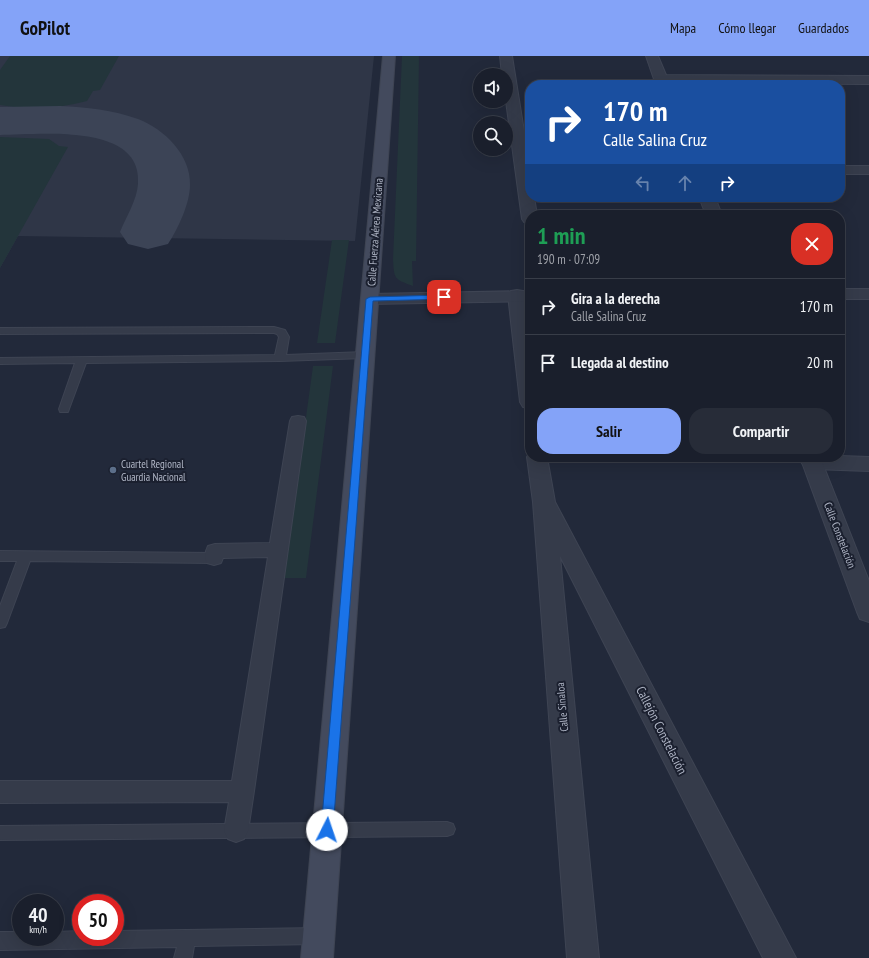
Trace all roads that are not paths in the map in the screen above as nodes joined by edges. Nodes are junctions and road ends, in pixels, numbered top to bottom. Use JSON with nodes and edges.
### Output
{"nodes":[{"id":1,"x":389,"y":56,"type":"edge"},
{"id":2,"x":506,"y":56,"type":"edge"},
{"id":3,"x":652,"y":56,"type":"edge"},
{"id":4,"x":661,"y":80,"type":"edge"},
{"id":5,"x":845,"y":80,"type":"edge"},
{"id":6,"x":869,"y":80,"type":"edge"},
{"id":7,"x":845,"y":170,"type":"edge"},
{"id":8,"x":869,"y":170,"type":"edge"},
{"id":9,"x":525,"y":185,"type":"edge"},
{"id":10,"x":845,"y":294,"type":"edge"},
{"id":11,"x":869,"y":294,"type":"edge"},
{"id":12,"x":524,"y":296,"type":"edge"},
{"id":13,"x":370,"y":299,"type":"junction"},
{"id":14,"x":525,"y":314,"type":"edge"},
{"id":15,"x":0,"y":331,"type":"edge"},
{"id":16,"x":365,"y":355,"type":"junction"},
{"id":17,"x":280,"y":358,"type":"junction"},
{"id":18,"x":82,"y":359,"type":"junction"},
{"id":19,"x":0,"y":361,"type":"edge"},
{"id":20,"x":64,"y":409,"type":"dead end"},
{"id":21,"x":298,"y":421,"type":"dead end"},
{"id":22,"x":538,"y":462,"type":"edge"},
{"id":23,"x":812,"y":462,"type":"edge"},
{"id":24,"x":840,"y":462,"type":"edge"},
{"id":25,"x":869,"y":464,"type":"edge"},
{"id":26,"x":544,"y":502,"type":"junction"},
{"id":27,"x":279,"y":550,"type":"junction"},
{"id":28,"x":0,"y":556,"type":"edge"},
{"id":29,"x":25,"y":557,"type":"junction"},
{"id":30,"x":214,"y":558,"type":"joint"},
{"id":31,"x":867,"y":602,"type":"edge"},
{"id":32,"x":0,"y":623,"type":"edge"},
{"id":33,"x":243,"y":791,"type":"junction"},
{"id":34,"x":0,"y":792,"type":"edge"},
{"id":35,"x":447,"y":829,"type":"dead end"},
{"id":36,"x":327,"y":830,"type":"junction"},
{"id":37,"x":236,"y":831,"type":"junction"},
{"id":38,"x":0,"y":833,"type":"edge"},
{"id":39,"x":319,"y":936,"type":"junction"},
{"id":40,"x":187,"y":938,"type":"junction"},
{"id":41,"x":0,"y":941,"type":"edge"},
{"id":42,"x":183,"y":958,"type":"edge"},
{"id":43,"x":317,"y":958,"type":"edge"},
{"id":44,"x":583,"y":958,"type":"edge"},
{"id":45,"x":780,"y":958,"type":"edge"}],
"edges":[{"from":1,"to":13,"type":"main road","name":"Calle Fuerza Aérea Mexicana"},
{"from":2,"to":9,"type":"street"},
{"from":3,"to":4,"type":"street"},
{"from":5,"to":6,"type":"street"},
{"from":7,"to":8,"type":"street"},
{"from":10,"to":11,"type":"street"},
{"from":12,"to":13,"type":"street"},
{"from":12,"to":14,"type":"street"},
{"from":13,"to":16,"type":"main road","name":"Calle Fuerza Aérea Mexicana"},
{"from":15,"to":17,"type":"lane"},
{"from":16,"to":17,"type":"lane"},
{"from":16,"to":36,"type":"main road","name":"Calle Fuerza Aérea Mexicana"},
{"from":17,"to":18,"type":"lane"},
{"from":18,"to":19,"type":"lane"},
{"from":18,"to":20,"type":"lane"},
{"from":21,"to":27,"type":"street"},
{"from":22,"to":26,"type":"street","name":"Calle Sinaloa"},
{"from":23,"to":31,"type":"street","name":"Calle Constelación"},
{"from":24,"to":25,"type":"street"},
{"from":26,"to":44,"type":"street","name":"Calle Sinaloa"},
{"from":26,"to":45,"type":"street","name":"Callejón Constelación"},
{"from":27,"to":30,"type":"street"},
{"from":27,"to":33,"type":"street"},
{"from":28,"to":29,"type":"lane"},
{"from":29,"to":30,"type":"lane"},
{"from":29,"to":32,"type":"lane"},
{"from":33,"to":34,"type":"street"},
{"from":33,"to":37,"type":"street"},
{"from":35,"to":36,"type":"lane"},
{"from":36,"to":37,"type":"lane"},
{"from":36,"to":39,"type":"main road","name":"Calle Fuerza Aérea Mexicana"},
{"from":37,"to":38,"type":"lane"},
{"from":39,"to":40,"type":"lane"},
{"from":39,"to":43,"type":"main road","name":"Calle Fuerza Aérea Mexicana"},
{"from":40,"to":41,"type":"lane"},
{"from":40,"to":42,"type":"lane"}]}
